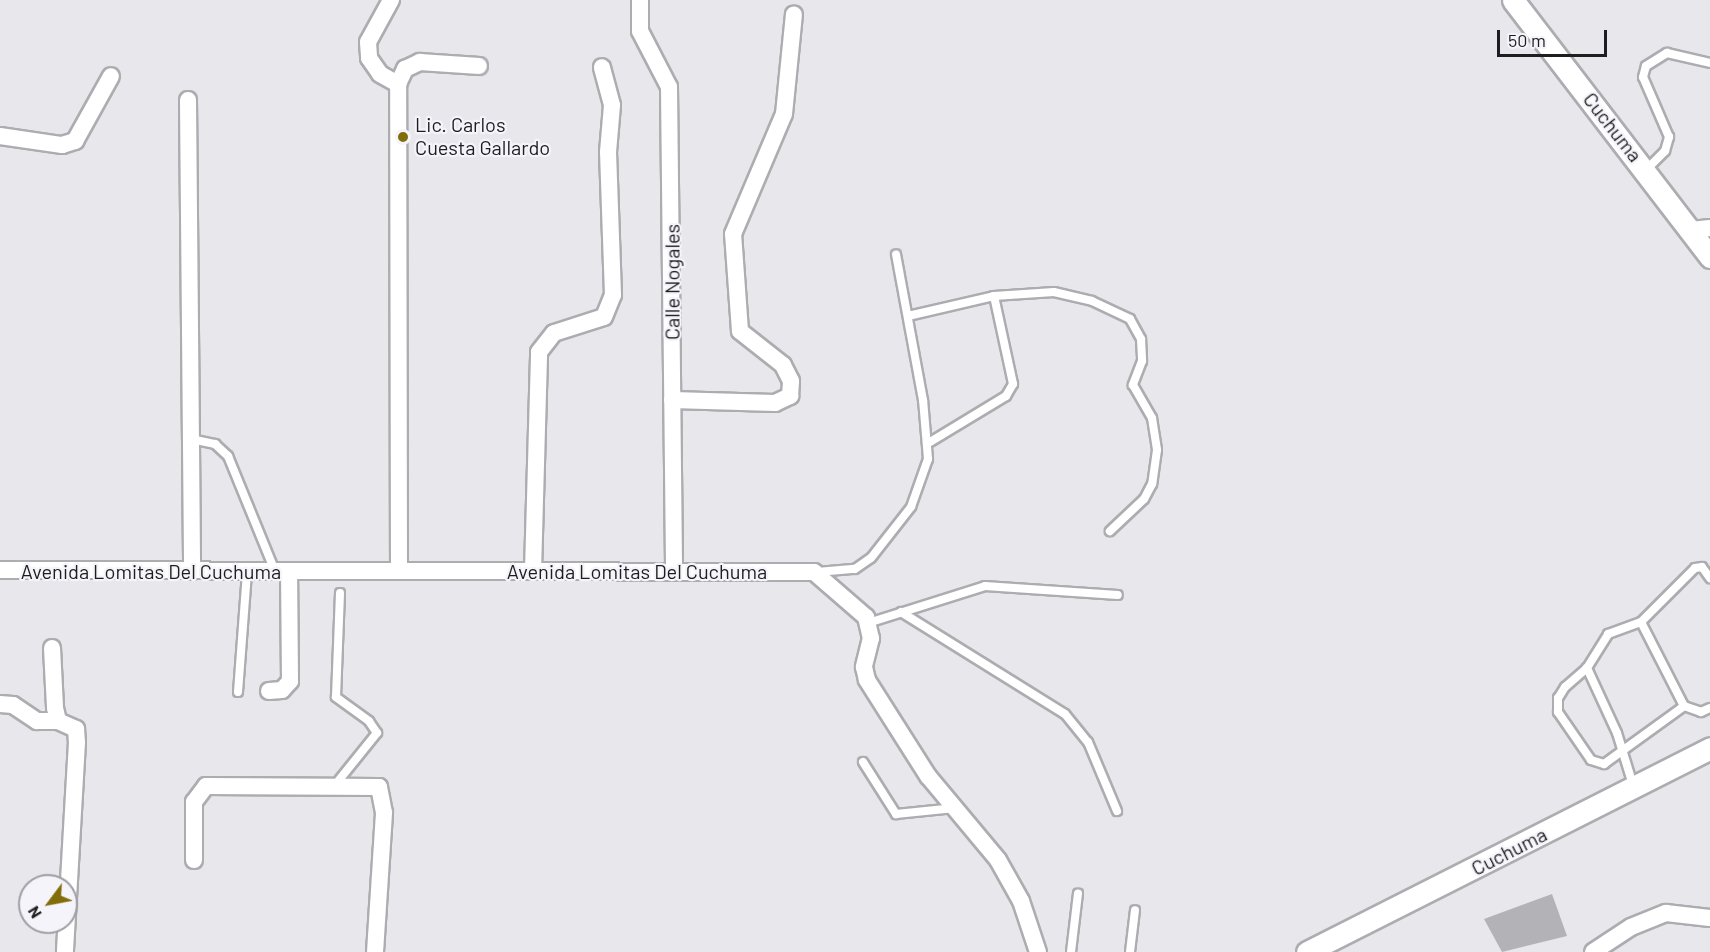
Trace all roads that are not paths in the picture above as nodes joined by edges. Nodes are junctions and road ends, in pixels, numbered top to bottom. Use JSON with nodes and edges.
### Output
{"nodes":[{"id":1,"x":390,"y":0,"type":"edge"},
{"id":2,"x":640,"y":0,"type":"edge"},
{"id":3,"x":1513,"y":0,"type":"edge"},
{"id":4,"x":794,"y":14,"type":"dead end"},
{"id":5,"x":1710,"y":63,"type":"edge"},
{"id":6,"x":479,"y":66,"type":"dead end"},
{"id":7,"x":602,"y":67,"type":"dead end"},
{"id":8,"x":111,"y":76,"type":"dead end"},
{"id":9,"x":398,"y":84,"type":"junction"},
{"id":10,"x":188,"y":100,"type":"dead end"},
{"id":11,"x":0,"y":136,"type":"edge"},
{"id":12,"x":1646,"y":170,"type":"junction"},
{"id":13,"x":1701,"y":229,"type":"edge"},
{"id":14,"x":897,"y":255,"type":"dead end"},
{"id":15,"x":1710,"y":257,"type":"edge"},
{"id":16,"x":994,"y":296,"type":"junction"},
{"id":17,"x":908,"y":315,"type":"junction"},
{"id":18,"x":672,"y":400,"type":"junction"},
{"id":19,"x":191,"y":439,"type":"junction"},
{"id":20,"x":930,"y":442,"type":"junction"},
{"id":21,"x":1110,"y":531,"type":"dead end"},
{"id":22,"x":0,"y":570,"type":"edge"},
{"id":23,"x":399,"y":570,"type":"junction"},
{"id":24,"x":674,"y":570,"type":"junction"},
{"id":25,"x":192,"y":571,"type":"junction"},
{"id":26,"x":247,"y":571,"type":"junction"},
{"id":27,"x":282,"y":571,"type":"junction"},
{"id":28,"x":533,"y":571,"type":"junction"},
{"id":29,"x":814,"y":572,"type":"junction"},
{"id":30,"x":1710,"y":578,"type":"edge"},
{"id":31,"x":340,"y":593,"type":"dead end"},
{"id":32,"x":1118,"y":595,"type":"dead end"},
{"id":33,"x":901,"y":612,"type":"junction"},
{"id":34,"x":1641,"y":622,"type":"junction"},
{"id":35,"x":868,"y":623,"type":"junction"},
{"id":36,"x":52,"y":648,"type":"dead end"},
{"id":37,"x":1587,"y":668,"type":"junction"},
{"id":38,"x":269,"y":691,"type":"dead end"},
{"id":39,"x":238,"y":692,"type":"dead end"},
{"id":40,"x":0,"y":704,"type":"edge"},
{"id":41,"x":1684,"y":706,"type":"junction"},
{"id":42,"x":1710,"y":708,"type":"edge"},
{"id":43,"x":58,"y":721,"type":"junction"},
{"id":44,"x":1710,"y":748,"type":"edge"},
{"id":45,"x":1622,"y":752,"type":"junction"},
{"id":46,"x":863,"y":762,"type":"dead end"},
{"id":47,"x":335,"y":785,"type":"junction"},
{"id":48,"x":1634,"y":787,"type":"junction"},
{"id":49,"x":955,"y":808,"type":"junction"},
{"id":50,"x":1117,"y":811,"type":"dead end"},
{"id":51,"x":194,"y":860,"type":"dead end"},
{"id":52,"x":1078,"y":892,"type":"dead end"},
{"id":53,"x":1135,"y":910,"type":"dead end"},
{"id":54,"x":1710,"y":918,"type":"edge"},
{"id":55,"x":65,"y":952,"type":"edge"},
{"id":56,"x":375,"y":952,"type":"edge"},
{"id":57,"x":1038,"y":952,"type":"edge"},
{"id":58,"x":1071,"y":952,"type":"edge"},
{"id":59,"x":1130,"y":952,"type":"edge"},
{"id":60,"x":1307,"y":952,"type":"edge"},
{"id":61,"x":1593,"y":952,"type":"edge"}],
"edges":[{"from":1,"to":9,"type":"street"},
{"from":2,"to":18,"type":"street","name":"Calle Nogales"},
{"from":3,"to":12,"type":"street","name":"Cuchuma"},
{"from":4,"to":18,"type":"street"},
{"from":5,"to":12,"type":"lane"},
{"from":6,"to":9,"type":"street"},
{"from":7,"to":28,"type":"street"},
{"from":8,"to":11,"type":"street"},
{"from":9,"to":23,"type":"street"},
{"from":10,"to":19,"type":"street"},
{"from":12,"to":13,"type":"street","name":"Cuchuma"},
{"from":13,"to":15,"type":"street","name":"Cuchuma"},
{"from":14,"to":17,"type":"lane"},
{"from":16,"to":17,"type":"lane"},
{"from":16,"to":20,"type":"lane"},
{"from":16,"to":21,"type":"lane"},
{"from":17,"to":20,"type":"lane"},
{"from":18,"to":24,"type":"street","name":"Calle Nogales"},
{"from":19,"to":25,"type":"street"},
{"from":19,"to":27,"type":"lane"},
{"from":20,"to":29,"type":"lane"},
{"from":22,"to":25,"type":"street","name":"Avenida Lomitas Del Cuchuma"},
{"from":23,"to":27,"type":"street","name":"Avenida Lomitas Del Cuchuma"},
{"from":23,"to":28,"type":"street","name":"Avenida Lomitas Del Cuchuma"},
{"from":24,"to":28,"type":"street","name":"Avenida Lomitas Del Cuchuma"},
{"from":24,"to":29,"type":"street","name":"Avenida Lomitas Del Cuchuma"},
{"from":25,"to":26,"type":"street","name":"Avenida Lomitas Del Cuchuma"},
{"from":26,"to":27,"type":"street","name":"Avenida Lomitas Del Cuchuma"},
{"from":26,"to":39,"type":"lane"},
{"from":27,"to":38,"type":"street"},
{"from":29,"to":35,"type":"street"},
{"from":30,"to":34,"type":"lane"},
{"from":31,"to":47,"type":"lane"},
{"from":32,"to":33,"type":"lane"},
{"from":33,"to":35,"type":"lane"},
{"from":33,"to":50,"type":"lane"},
{"from":34,"to":37,"type":"lane"},
{"from":34,"to":41,"type":"lane"},
{"from":35,"to":49,"type":"street"},
{"from":36,"to":43,"type":"street"},
{"from":37,"to":45,"type":"lane"},
{"from":37,"to":45,"type":"lane"},
{"from":40,"to":43,"type":"street"},
{"from":41,"to":42,"type":"lane"},
{"from":41,"to":45,"type":"lane"},
{"from":43,"to":55,"type":"street"},
{"from":44,"to":48,"type":"street","name":"Cuchuma"},
{"from":45,"to":48,"type":"lane"},
{"from":46,"to":49,"type":"lane"},
{"from":47,"to":51,"type":"street"},
{"from":47,"to":56,"type":"street"},
{"from":48,"to":60,"type":"street","name":"Cuchuma"},
{"from":49,"to":57,"type":"street"},
{"from":52,"to":58,"type":"lane"},
{"from":53,"to":59,"type":"lane"},
{"from":54,"to":61,"type":"street"}]}
